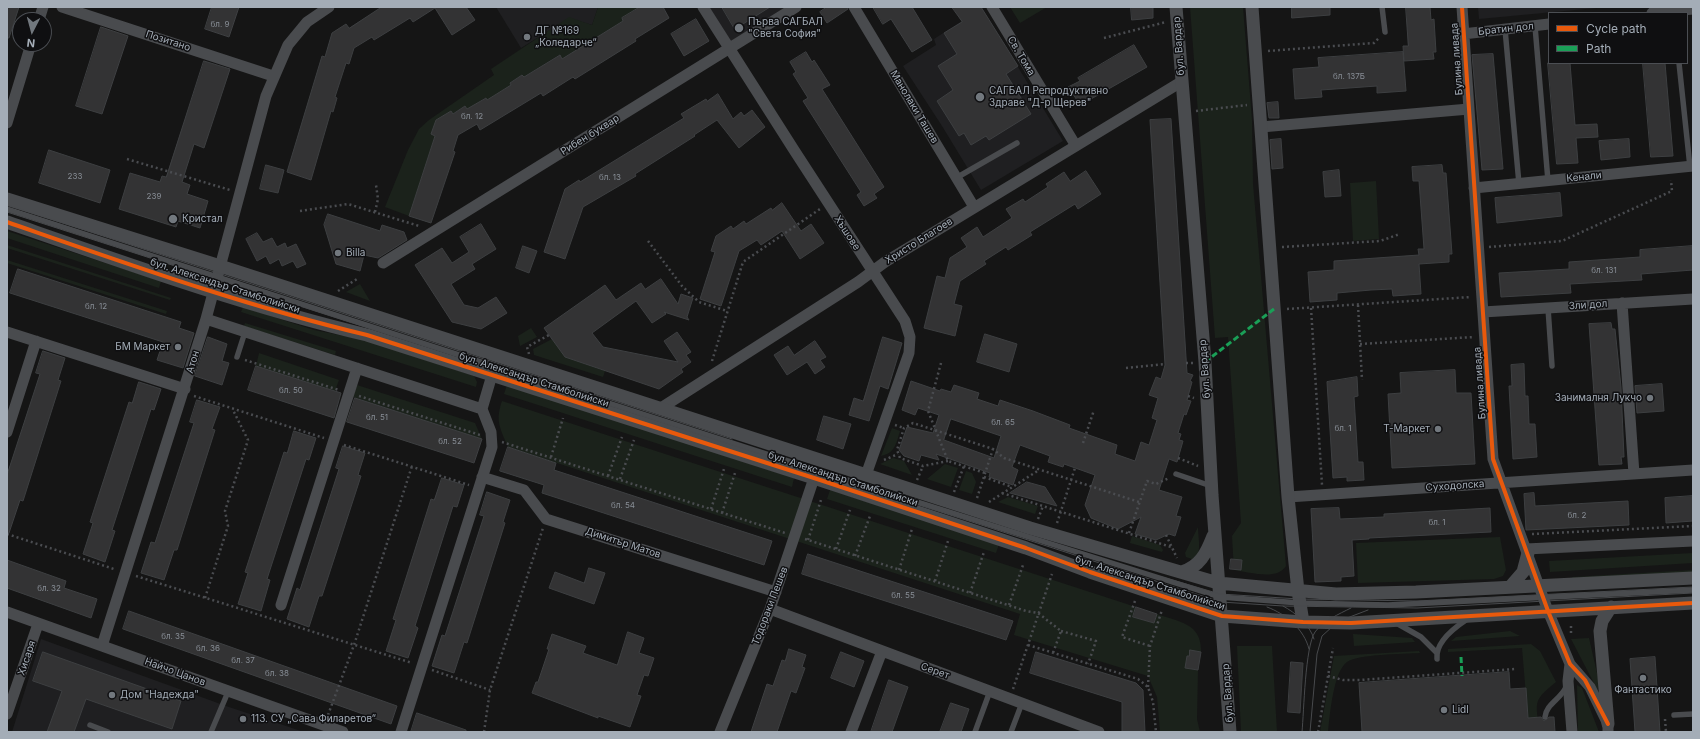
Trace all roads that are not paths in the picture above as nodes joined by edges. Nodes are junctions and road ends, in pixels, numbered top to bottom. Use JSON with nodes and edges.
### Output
{"nodes":[{"id":1,"x":62,"y":7,"type":"edge"},
{"id":2,"x":330,"y":7,"type":"edge"},
{"id":3,"x":703,"y":7,"type":"edge"},
{"id":4,"x":796,"y":7,"type":"edge"},
{"id":5,"x":854,"y":7,"type":"edge"},
{"id":6,"x":992,"y":7,"type":"edge"},
{"id":7,"x":1252,"y":7,"type":"edge"},
{"id":8,"x":1382,"y":7,"type":"edge"},
{"id":9,"x":1462,"y":7,"type":"edge"},
{"id":10,"x":1693,"y":8,"type":"edge"},
{"id":11,"x":1658,"y":11,"type":"edge"},
{"id":12,"x":1674,"y":12,"type":"edge"},
{"id":13,"x":1176,"y":13,"type":"edge"},
{"id":14,"x":1548,"y":24,"type":"edge"},
{"id":15,"x":1535,"y":26,"type":"junction"},
{"id":16,"x":1505,"y":29,"type":"junction"},
{"id":17,"x":1385,"y":32,"type":"road end"},
{"id":18,"x":1463,"y":34,"type":"junction"},
{"id":19,"x":729,"y":49,"type":"junction"},
{"id":20,"x":29,"y":52,"type":"edge"},
{"id":21,"x":1680,"y":64,"type":"edge"},
{"id":22,"x":273,"y":76,"type":"junction"},
{"id":23,"x":1181,"y":82,"type":"junction"},
{"id":24,"x":1469,"y":109,"type":"junction"},
{"id":25,"x":7,"y":123,"type":"edge"},
{"id":26,"x":1261,"y":127,"type":"junction"},
{"id":27,"x":1017,"y":143,"type":"dead end"},
{"id":28,"x":1076,"y":146,"type":"junction"},
{"id":29,"x":1691,"y":166,"type":"edge"},
{"id":30,"x":956,"y":178,"type":"junction"},
{"id":31,"x":1548,"y":181,"type":"junction"},
{"id":32,"x":1519,"y":184,"type":"junction"},
{"id":33,"x":1474,"y":188,"type":"junction"},
{"id":34,"x":7,"y":199,"type":"edge"},
{"id":35,"x":974,"y":207,"type":"junction"},
{"id":36,"x":7,"y":209,"type":"edge"},
{"id":37,"x":7,"y":222,"type":"edge"},
{"id":38,"x":383,"y":263,"type":"dead end"},
{"id":39,"x":219,"y":271,"type":"junction"},
{"id":40,"x":872,"y":271,"type":"junction"},
{"id":41,"x":213,"y":291,"type":"junction"},
{"id":42,"x":1693,"y":299,"type":"edge"},
{"id":43,"x":1622,"y":303,"type":"junction"},
{"id":44,"x":1548,"y":308,"type":"junction"},
{"id":45,"x":1483,"y":312,"type":"junction"},
{"id":46,"x":206,"y":319,"type":"junction"},
{"id":47,"x":7,"y":332,"type":"edge"},
{"id":48,"x":245,"y":332,"type":"junction"},
{"id":49,"x":36,"y":341,"type":"junction"},
{"id":50,"x":237,"y":357,"type":"road end"},
{"id":51,"x":1552,"y":366,"type":"dead end"},
{"id":52,"x":357,"y":368,"type":"junction"},
{"id":53,"x":492,"y":375,"type":"junction"},
{"id":54,"x":185,"y":389,"type":"junction"},
{"id":55,"x":661,"y":408,"type":"junction"},
{"id":56,"x":482,"y":409,"type":"junction"},
{"id":57,"x":7,"y":432,"type":"edge"},
{"id":58,"x":1693,"y":470,"type":"edge"},
{"id":59,"x":1176,"y":474,"type":"road end"},
{"id":60,"x":1634,"y":474,"type":"junction"},
{"id":61,"x":866,"y":475,"type":"junction"},
{"id":62,"x":482,"y":477,"type":"junction"},
{"id":63,"x":814,"y":478,"type":"junction"},
{"id":64,"x":1501,"y":483,"type":"junction"},
{"id":65,"x":1211,"y":486,"type":"junction"},
{"id":66,"x":1288,"y":497,"type":"junction"},
{"id":67,"x":1215,"y":531,"type":"junction"},
{"id":68,"x":1693,"y":541,"type":"edge"},
{"id":69,"x":1527,"y":551,"type":"junction"},
{"id":70,"x":1182,"y":572,"type":"junction"},
{"id":71,"x":1693,"y":578,"type":"edge"},
{"id":72,"x":1218,"y":583,"type":"junction"},
{"id":73,"x":1510,"y":587,"type":"junction"},
{"id":74,"x":1693,"y":590,"type":"edge"},
{"id":75,"x":776,"y":592,"type":"junction"},
{"id":76,"x":1541,"y":592,"type":"junction"},
{"id":77,"x":1299,"y":597,"type":"junction"},
{"id":78,"x":1220,"y":598,"type":"junction"},
{"id":79,"x":1693,"y":603,"type":"edge"},
{"id":80,"x":281,"y":605,"type":"dead end"},
{"id":81,"x":1611,"y":607,"type":"junction"},
{"id":82,"x":770,"y":609,"type":"junction"},
{"id":83,"x":1548,"y":610,"type":"junction"},
{"id":84,"x":7,"y":612,"type":"edge"},
{"id":85,"x":1473,"y":615,"type":"junction"},
{"id":86,"x":1222,"y":616,"type":"junction"},
{"id":87,"x":1391,"y":620,"type":"junction"},
{"id":88,"x":1303,"y":622,"type":"junction"},
{"id":89,"x":38,"y":624,"type":"junction"},
{"id":90,"x":102,"y":646,"type":"junction"},
{"id":91,"x":882,"y":651,"type":"junction"},
{"id":92,"x":1436,"y":652,"type":"junction"},
{"id":93,"x":1437,"y":658,"type":"dead end"},
{"id":94,"x":1570,"y":664,"type":"junction"},
{"id":95,"x":1568,"y":681,"type":"junction"},
{"id":96,"x":990,"y":691,"type":"junction"},
{"id":97,"x":228,"y":692,"type":"junction"},
{"id":98,"x":1022,"y":703,"type":"junction"},
{"id":99,"x":7,"y":714,"type":"edge"},
{"id":100,"x":1693,"y":714,"type":"edge"},
{"id":101,"x":1674,"y":715,"type":"dead end"},
{"id":102,"x":1546,"y":717,"type":"dead end"},
{"id":103,"x":90,"y":725,"type":"dead end"},
{"id":104,"x":1608,"y":728,"type":"edge"},
{"id":105,"x":108,"y":732,"type":"edge"},
{"id":106,"x":212,"y":732,"type":"edge"},
{"id":107,"x":343,"y":732,"type":"edge"},
{"id":108,"x":401,"y":732,"type":"edge"},
{"id":109,"x":720,"y":732,"type":"edge"},
{"id":110,"x":851,"y":732,"type":"edge"},
{"id":111,"x":975,"y":732,"type":"edge"},
{"id":112,"x":1011,"y":732,"type":"edge"},
{"id":113,"x":1099,"y":732,"type":"edge"},
{"id":114,"x":1230,"y":732,"type":"edge"},
{"id":115,"x":1572,"y":732,"type":"edge"}],
"edges":[{"from":1,"to":22,"type":"street","name":"Позитано"},
{"from":2,"to":22,"type":"street","name":"Атон"},
{"from":3,"to":19,"type":"street","name":"Хъшове"},
{"from":4,"to":19,"type":"street","name":"Рибен буквар"},
{"from":5,"to":30,"type":"street","name":"Манолаки Ташев"},
{"from":6,"to":28,"type":"street","name":"Св. Тома"},
{"from":7,"to":26,"type":"street"},
{"from":8,"to":17,"type":"lane"},
{"from":9,"to":18,"type":"street","name":"Булина ливада"},
{"from":10,"to":12,"type":"street"},
{"from":11,"to":12,"type":"street"},
{"from":13,"to":23,"type":"street","name":"бул. Вардар"},
{"from":14,"to":15,"type":"street","name":"Братин дол"},
{"from":15,"to":16,"type":"street","name":"Братин дол"},
{"from":15,"to":31,"type":"lane"},
{"from":16,"to":18,"type":"street","name":"Братин дол"},
{"from":16,"to":32,"type":"lane"},
{"from":18,"to":24,"type":"street","name":"Булина ливада"},
{"from":19,"to":38,"type":"street","name":"Рибен буквар"},
{"from":19,"to":40,"type":"street","name":"Хъшове"},
{"from":20,"to":25,"type":"street"},
{"from":21,"to":29,"type":"lane"},
{"from":22,"to":39,"type":"street","name":"Атон"},
{"from":23,"to":28,"type":"street","name":"Христо Благоев"},
{"from":23,"to":65,"type":"street","name":"бул. Вардар"},
{"from":24,"to":26,"type":"street"},
{"from":24,"to":33,"type":"street","name":"Булина ливада"},
{"from":26,"to":66,"type":"street"},
{"from":27,"to":30,"type":"lane"},
{"from":28,"to":35,"type":"street","name":"Христо Благоев"},
{"from":29,"to":31,"type":"street","name":"Кенали"},
{"from":30,"to":35,"type":"street","name":"Манолаки Ташев"},
{"from":31,"to":32,"type":"street","name":"Кенали"},
{"from":32,"to":33,"type":"street","name":"Кенали"},
{"from":33,"to":45,"type":"street","name":"Булина ливада"},
{"from":34,"to":39,"type":"street","name":"бул. Александър Стамболийски"},
{"from":35,"to":40,"type":"street","name":"Христо Благоев"},
{"from":36,"to":39,"type":"lane"},
{"from":37,"to":41,"type":"street","name":"бул. Александър Стамболийски"},
{"from":39,"to":41,"type":"street","name":"Атон"},
{"from":39,"to":55,"type":"street","name":"бул. Александър Стамболийски"},
{"from":39,"to":78,"type":"lane"},
{"from":40,"to":55,"type":"street","name":"Христо Благоев"},
{"from":40,"to":61,"type":"street","name":"Хъшове"},
{"from":41,"to":46,"type":"street","name":"Атон"},
{"from":41,"to":53,"type":"street","name":"бул. Александър Стамболийски"},
{"from":42,"to":43,"type":"street","name":"Зли дол"},
{"from":43,"to":44,"type":"street","name":"Зли дол"},
{"from":43,"to":60,"type":"street"},
{"from":44,"to":45,"type":"street","name":"Зли дол"},
{"from":44,"to":51,"type":"lane"},
{"from":45,"to":64,"type":"street","name":"Булина ливада"},
{"from":46,"to":48,"type":"street"},
{"from":46,"to":54,"type":"street","name":"Атон"},
{"from":47,"to":49,"type":"street"},
{"from":48,"to":50,"type":"lane"},
{"from":48,"to":52,"type":"street"},
{"from":49,"to":54,"type":"street"},
{"from":49,"to":57,"type":"street"},
{"from":52,"to":56,"type":"street"},
{"from":52,"to":80,"type":"street"},
{"from":53,"to":56,"type":"street"},
{"from":53,"to":63,"type":"street","name":"бул. Александър Стамболийски"},
{"from":54,"to":90,"type":"street","name":"Атон"},
{"from":55,"to":61,"type":"street","name":"бул. Александър Стамболийски"},
{"from":56,"to":62,"type":"street"},
{"from":58,"to":60,"type":"street","name":"Суходолска"},
{"from":59,"to":65,"type":"lane"},
{"from":60,"to":64,"type":"street","name":"Суходолска"},
{"from":61,"to":70,"type":"street","name":"бул. Александър Стамболийски"},
{"from":62,"to":75,"type":"street","name":"Димитър Матов"},
{"from":62,"to":108,"type":"street"},
{"from":63,"to":75,"type":"street","name":"Тодораки Пешев"},
{"from":63,"to":86,"type":"street","name":"бул. Александър Стамболийски"},
{"from":64,"to":66,"type":"street","name":"Суходолска"},
{"from":64,"to":69,"type":"street","name":"Булина ливада"},
{"from":65,"to":67,"type":"street","name":"бул. Вардар"},
{"from":66,"to":77,"type":"street"},
{"from":67,"to":70,"type":"street"},
{"from":67,"to":72,"type":"street","name":"бул. Вардар"},
{"from":68,"to":69,"type":"street"},
{"from":69,"to":73,"type":"street"},
{"from":69,"to":76,"type":"street","name":"Булина ливада"},
{"from":70,"to":72,"type":"street","name":"бул. Александър Стамболийски"},
{"from":71,"to":76,"type":"street","name":"бул. Александър Стамболийски"},
{"from":72,"to":77,"type":"street","name":"бул. Александър Стамболийски"},
{"from":72,"to":78,"type":"street","name":"бул. Вардар"},
{"from":73,"to":76,"type":"street","name":"бул. Александър Стамболийски"},
{"from":73,"to":77,"type":"street","name":"бул. Александър Стамболийски"},
{"from":74,"to":76,"type":"lane"},
{"from":75,"to":82,"type":"street","name":"Тодораки Пешев"},
{"from":76,"to":77,"type":"lane"},
{"from":76,"to":83,"type":"street","name":"Булина ливада"},
{"from":77,"to":78,"type":"lane"},
{"from":77,"to":88,"type":"street"},
{"from":78,"to":86,"type":"street","name":"бул. Вардар"},
{"from":79,"to":81,"type":"street","name":"бул. Александър Стамболийски"},
{"from":81,"to":83,"type":"street","name":"бул. Александър Стамболийски"},
{"from":81,"to":104,"type":"street"},
{"from":82,"to":91,"type":"street","name":"Серет"},
{"from":82,"to":109,"type":"street","name":"Тодораки Пешев"},
{"from":83,"to":85,"type":"street","name":"бул. Александър Стамболийски"},
{"from":83,"to":94,"type":"street","name":"Булина ливада"},
{"from":84,"to":89,"type":"street","name":"Найчо Цанов"},
{"from":85,"to":87,"type":"street","name":"бул. Александър Стамболийски"},
{"from":85,"to":92,"type":"lane"},
{"from":86,"to":88,"type":"street","name":"бул. Александър Стамболийски"},
{"from":86,"to":114,"type":"street","name":"бул. Вардар"},
{"from":87,"to":88,"type":"street","name":"бул. Александър Стамболийски"},
{"from":87,"to":92,"type":"lane"},
{"from":89,"to":90,"type":"street","name":"Найчо Цанов"},
{"from":89,"to":99,"type":"street","name":"Хисаря"},
{"from":90,"to":97,"type":"street","name":"Найчо Цанов"},
{"from":91,"to":96,"type":"street","name":"Серет"},
{"from":91,"to":110,"type":"street"},
{"from":92,"to":93,"type":"lane"},
{"from":94,"to":95,"type":"street","name":"Булина ливада"},
{"from":94,"to":104,"type":"street","name":"Булина ливада"},
{"from":95,"to":102,"type":"lane"},
{"from":95,"to":115,"type":"street","name":"Булина ливада"},
{"from":96,"to":98,"type":"street","name":"Серет"},
{"from":96,"to":111,"type":"lane"},
{"from":97,"to":106,"type":"lane"},
{"from":97,"to":107,"type":"street","name":"Найчо Цанов"},
{"from":98,"to":112,"type":"lane"},
{"from":98,"to":113,"type":"street","name":"Серет"},
{"from":100,"to":101,"type":"lane"},
{"from":103,"to":105,"type":"lane"}]}
